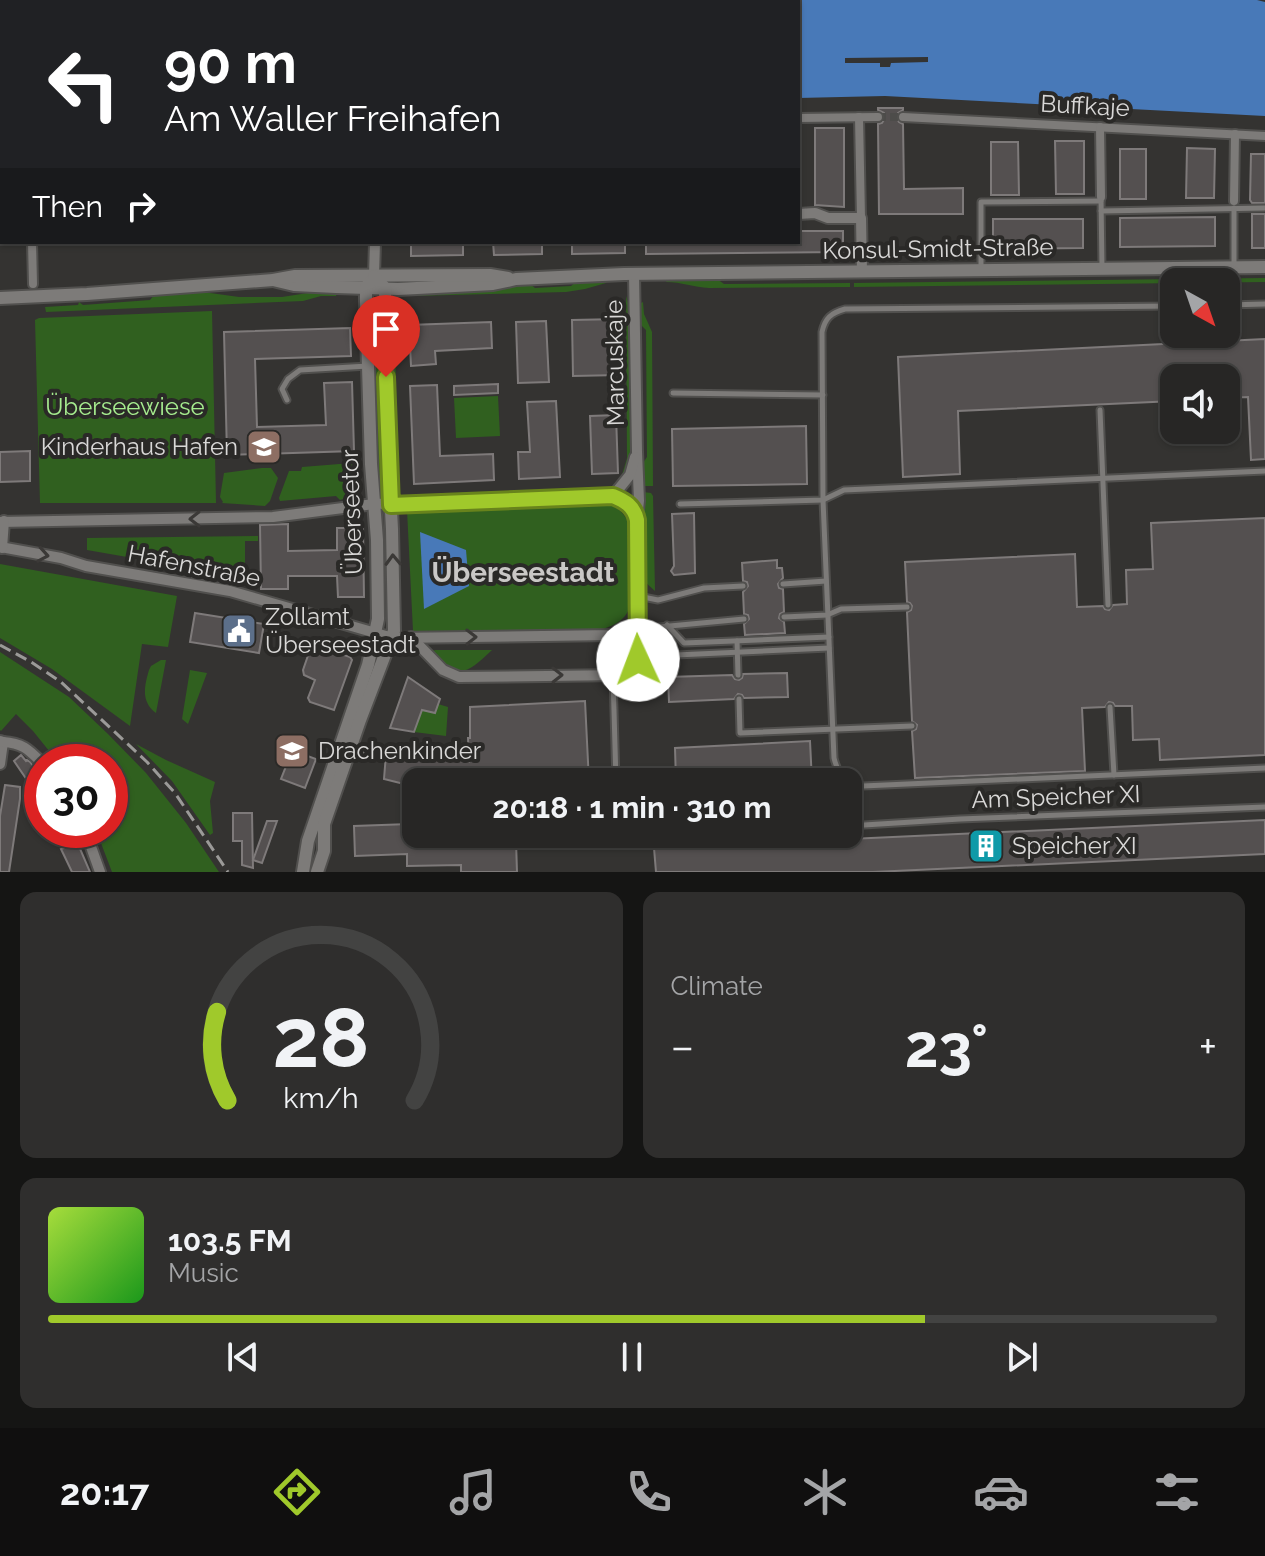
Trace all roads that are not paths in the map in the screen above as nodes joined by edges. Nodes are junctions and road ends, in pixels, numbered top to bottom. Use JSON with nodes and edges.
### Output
{"nodes":[{"id":1,"x":859,"y":117,"type":"junction"},
{"id":2,"x":878,"y":117,"type":"tunnel mouth"},
{"id":3,"x":903,"y":117,"type":"tunnel mouth"},
{"id":4,"x":800,"y":118,"type":"edge"},
{"id":5,"x":1100,"y":127,"type":"junction"},
{"id":6,"x":1235,"y":134,"type":"junction"},
{"id":7,"x":1265,"y":136,"type":"edge"},
{"id":8,"x":1101,"y":199,"type":"junction"},
{"id":9,"x":1234,"y":205,"type":"junction"},
{"id":10,"x":1265,"y":208,"type":"edge"},
{"id":11,"x":1101,"y":211,"type":"junction"},
{"id":12,"x":800,"y":214,"type":"edge"},
{"id":13,"x":861,"y":218,"type":"junction"},
{"id":14,"x":32,"y":244,"type":"edge"},
{"id":15,"x":375,"y":244,"type":"edge"},
{"id":16,"x":1234,"y":267,"type":"junction"},
{"id":17,"x":1265,"y":267,"type":"edge"},
{"id":18,"x":1102,"y":269,"type":"junction"},
{"id":19,"x":981,"y":270,"type":"junction"},
{"id":20,"x":862,"y":272,"type":"junction"},
{"id":21,"x":634,"y":274,"type":"junction"},
{"id":22,"x":374,"y":276,"type":"junction"},
{"id":23,"x":516,"y":279,"type":"junction"},
{"id":24,"x":273,"y":280,"type":"junction"},
{"id":25,"x":33,"y":284,"type":"dead end"},
{"id":26,"x":366,"y":287,"type":"junction"},
{"id":27,"x":385,"y":288,"type":"junction"},
{"id":28,"x":0,"y":298,"type":"edge"},
{"id":29,"x":1265,"y":304,"type":"edge"},
{"id":30,"x":1240,"y":305,"type":"edge"},
{"id":31,"x":1160,"y":306,"type":"edge"},
{"id":32,"x":369,"y":366,"type":"junction"},
{"id":33,"x":673,"y":393,"type":"dead end"},
{"id":34,"x":823,"y":395,"type":"junction"},
{"id":35,"x":287,"y":400,"type":"dead end"},
{"id":36,"x":1100,"y":410,"type":"dead end"},
{"id":37,"x":637,"y":452,"type":"junction"},
{"id":38,"x":1265,"y":471,"type":"edge"},
{"id":39,"x":1103,"y":478,"type":"junction"},
{"id":40,"x":613,"y":496,"type":"junction"},
{"id":41,"x":823,"y":500,"type":"junction"},
{"id":42,"x":374,"y":504,"type":"junction"},
{"id":43,"x":680,"y":504,"type":"dead end"},
{"id":44,"x":391,"y":505,"type":"junction"},
{"id":45,"x":637,"y":520,"type":"junction"},
{"id":46,"x":2,"y":522,"type":"edge"},
{"id":47,"x":1,"y":548,"type":"edge"},
{"id":48,"x":826,"y":581,"type":"junction"},
{"id":49,"x":783,"y":584,"type":"dead end"},
{"id":50,"x":743,"y":586,"type":"dead end"},
{"id":51,"x":638,"y":596,"type":"junction"},
{"id":52,"x":1108,"y":605,"type":"dead end"},
{"id":53,"x":907,"y":607,"type":"dead end"},
{"id":54,"x":827,"y":615,"type":"junction"},
{"id":55,"x":784,"y":617,"type":"dead end"},
{"id":56,"x":744,"y":619,"type":"dead end"},
{"id":57,"x":667,"y":625,"type":"junction"},
{"id":58,"x":637,"y":629,"type":"junction"},
{"id":59,"x":376,"y":632,"type":"junction"},
{"id":60,"x":411,"y":637,"type":"junction"},
{"id":61,"x":829,"y":637,"type":"junction"},
{"id":62,"x":393,"y":638,"type":"junction"},
{"id":63,"x":737,"y":641,"type":"junction"},
{"id":64,"x":829,"y":648,"type":"junction"},
{"id":65,"x":737,"y":652,"type":"junction"},
{"id":66,"x":676,"y":655,"type":"dead end"},
{"id":67,"x":613,"y":675,"type":"junction"},
{"id":68,"x":738,"y":675,"type":"dead end"},
{"id":69,"x":739,"y":699,"type":"dead end"},
{"id":70,"x":1110,"y":707,"type":"dead end"},
{"id":71,"x":912,"y":726,"type":"dead end"},
{"id":72,"x":832,"y":729,"type":"junction"},
{"id":73,"x":2,"y":741,"type":"edge"},
{"id":74,"x":346,"y":746,"type":"junction"},
{"id":75,"x":24,"y":747,"type":"edge"},
{"id":76,"x":378,"y":756,"type":"dead end"},
{"id":77,"x":0,"y":764,"type":"edge"},
{"id":78,"x":616,"y":768,"type":"edge"},
{"id":79,"x":1265,"y":768,"type":"edge"},
{"id":80,"x":1114,"y":775,"type":"junction"},
{"id":81,"x":1265,"y":807,"type":"edge"},
{"id":82,"x":862,"y":825,"type":"edge"},
{"id":83,"x":91,"y":848,"type":"edge"},
{"id":84,"x":100,"y":872,"type":"edge"},
{"id":85,"x":303,"y":872,"type":"edge"},
{"id":86,"x":319,"y":872,"type":"edge"}],
"edges":[{"from":1,"to":2,"type":"street"},
{"from":1,"to":4,"type":"street"},
{"from":1,"to":13,"type":"street"},
{"from":3,"to":5,"type":"street","name":"Buffkaje"},
{"from":5,"to":6,"type":"street","name":"Buffkaje"},
{"from":5,"to":8,"type":"street"},
{"from":6,"to":7,"type":"street","name":"Buffkaje"},
{"from":6,"to":9,"type":"street"},
{"from":8,"to":11,"type":"lane"},
{"from":8,"to":19,"type":"lane"},
{"from":9,"to":10,"type":"lane"},
{"from":9,"to":11,"type":"lane"},
{"from":9,"to":16,"type":"lane"},
{"from":11,"to":18,"type":"lane"},
{"from":12,"to":13,"type":"street"},
{"from":13,"to":20,"type":"street"},
{"from":14,"to":25,"type":"street"},
{"from":15,"to":22,"type":"street"},
{"from":16,"to":17,"type":"street","name":"Konsul-Smidt-Straße"},
{"from":16,"to":18,"type":"street","name":"Konsul-Smidt-Straße"},
{"from":18,"to":19,"type":"street","name":"Konsul-Smidt-Straße"},
{"from":19,"to":20,"type":"street","name":"Konsul-Smidt-Straße"},
{"from":20,"to":21,"type":"street","name":"Konsul-Smidt-Straße"},
{"from":21,"to":23,"type":"street","name":"Konsul-Smidt-Straße"},
{"from":21,"to":37,"type":"street","name":"Marcuskaje"},
{"from":22,"to":23,"type":"street","name":"Konsul-Smidt-Straße"},
{"from":22,"to":24,"type":"street","name":"Konsul-Smidt-Straße"},
{"from":22,"to":26,"type":"street"},
{"from":22,"to":27,"type":"street"},
{"from":23,"to":27,"type":"street","name":"Konsul-Smidt-Straße"},
{"from":24,"to":26,"type":"street","name":"Konsul-Smidt-Straße"},
{"from":24,"to":28,"type":"street","name":"Konsul-Smidt-Straße"},
{"from":26,"to":27,"type":"street","name":"Konsul-Smidt-Straße"},
{"from":26,"to":32,"type":"street","name":"Überseetor"},
{"from":27,"to":44,"type":"street","name":"Überseetor"},
{"from":29,"to":30,"type":"lane"},
{"from":31,"to":34,"type":"lane"},
{"from":32,"to":35,"type":"lane"},
{"from":32,"to":42,"type":"street","name":"Überseetor"},
{"from":33,"to":34,"type":"lane"},
{"from":34,"to":41,"type":"lane"},
{"from":36,"to":39,"type":"lane"},
{"from":37,"to":40,"type":"street","name":"Marcuskaje"},
{"from":37,"to":45,"type":"street","name":"Marcuskaje"},
{"from":38,"to":39,"type":"lane"},
{"from":39,"to":41,"type":"lane"},
{"from":39,"to":52,"type":"lane"},
{"from":40,"to":44,"type":"street","name":"Hafenstraße"},
{"from":40,"to":45,"type":"street"},
{"from":41,"to":43,"type":"lane"},
{"from":41,"to":48,"type":"lane"},
{"from":42,"to":44,"type":"street","name":"Hafenstraße"},
{"from":42,"to":46,"type":"street","name":"Hafenstraße","one_way":true},
{"from":42,"to":59,"type":"street","name":"Überseetor"},
{"from":62,"to":44,"type":"street","name":"Überseetor","one_way":true},
{"from":45,"to":51,"type":"street","name":"Marcuskaje"},
{"from":46,"to":47,"type":"street","name":"Hafenstraße"},
{"from":47,"to":59,"type":"street","name":"Hafenstraße","one_way":true},
{"from":48,"to":49,"type":"lane"},
{"from":48,"to":54,"type":"lane"},
{"from":50,"to":51,"type":"lane"},
{"from":51,"to":58,"type":"street","name":"Marcuskaje"},
{"from":53,"to":54,"type":"lane"},
{"from":54,"to":55,"type":"lane"},
{"from":54,"to":61,"type":"lane"},
{"from":56,"to":57,"type":"lane"},
{"from":57,"to":58,"type":"lane"},
{"from":57,"to":63,"type":"lane"},
{"from":60,"to":58,"type":"street","one_way":true},
{"from":58,"to":67,"type":"street","name":"Marcuskaje"},
{"from":59,"to":62,"type":"street","name":"Hafenstraße"},
{"from":59,"to":74,"type":"street","name":"Überseetor"},
{"from":60,"to":62,"type":"street"},
{"from":60,"to":67,"type":"street","one_way":true},
{"from":61,"to":63,"type":"lane"},
{"from":61,"to":64,"type":"lane"},
{"from":62,"to":74,"type":"street","name":"Überseetor"},
{"from":63,"to":65,"type":"lane"},
{"from":64,"to":65,"type":"lane"},
{"from":64,"to":72,"type":"lane"},
{"from":65,"to":66,"type":"lane"},
{"from":65,"to":68,"type":"lane"},
{"from":67,"to":78,"type":"lane"},
{"from":69,"to":72,"type":"lane"},
{"from":70,"to":80,"type":"lane"},
{"from":71,"to":72,"type":"lane"},
{"from":72,"to":80,"type":"lane"},
{"from":73,"to":75,"type":"street"},
{"from":73,"to":77,"type":"street"},
{"from":74,"to":76,"type":"lane"},
{"from":74,"to":85,"type":"street","name":"Überseetor"},
{"from":74,"to":86,"type":"street","name":"Überseetor"},
{"from":79,"to":80,"type":"lane"},
{"from":81,"to":82,"type":"lane","name":"Am Speicher XI"},
{"from":83,"to":84,"type":"street"}]}
